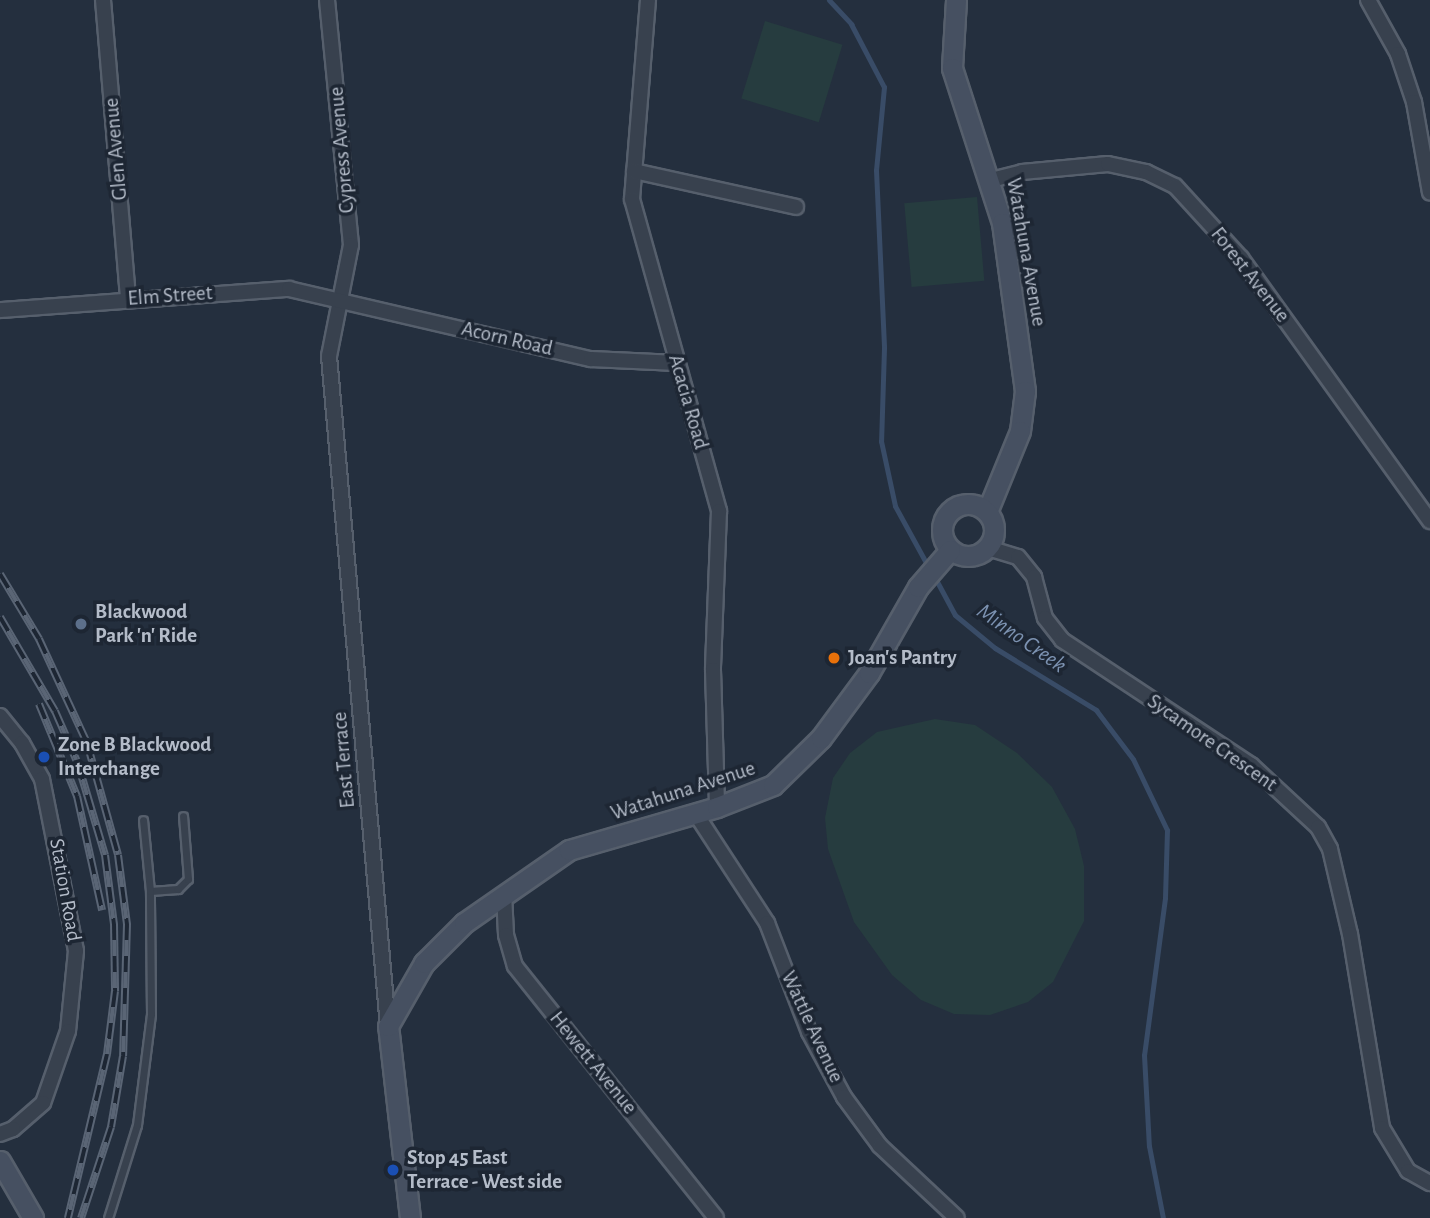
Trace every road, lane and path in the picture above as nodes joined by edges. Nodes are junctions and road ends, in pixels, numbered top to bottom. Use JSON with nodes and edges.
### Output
{"nodes":[{"id":1,"x":103,"y":0,"type":"edge"},
{"id":2,"x":327,"y":0,"type":"edge"},
{"id":3,"x":648,"y":0,"type":"edge"},
{"id":4,"x":956,"y":0,"type":"edge"},
{"id":5,"x":1368,"y":0,"type":"edge"},
{"id":6,"x":634,"y":171,"type":"junction"},
{"id":7,"x":992,"y":180,"type":"junction"},
{"id":8,"x":1430,"y":192,"type":"edge"},
{"id":9,"x":796,"y":207,"type":"dead end"},
{"id":10,"x":128,"y":299,"type":"junction"},
{"id":11,"x":339,"y":299,"type":"junction"},
{"id":12,"x":0,"y":310,"type":"edge"},
{"id":13,"x":677,"y":363,"type":"junction"},
{"id":14,"x":987,"y":512,"type":"junction"},
{"id":15,"x":1430,"y":521,"type":"edge"},
{"id":16,"x":988,"y":548,"type":"junction"},
{"id":17,"x":944,"y":556,"type":"junction"},
{"id":18,"x":0,"y":716,"type":"edge"},
{"id":19,"x":717,"y":807,"type":"junction"},
{"id":20,"x":696,"y":814,"type":"junction"},
{"id":21,"x":183,"y":816,"type":"dead end"},
{"id":22,"x":143,"y":820,"type":"dead end"},
{"id":23,"x":150,"y":891,"type":"junction"},
{"id":24,"x":504,"y":894,"type":"junction"},
{"id":25,"x":388,"y":1026,"type":"junction"},
{"id":26,"x":0,"y":1133,"type":"edge"},
{"id":27,"x":0,"y":1161,"type":"edge"},
{"id":28,"x":1430,"y":1183,"type":"edge"},
{"id":29,"x":33,"y":1218,"type":"edge"},
{"id":30,"x":108,"y":1218,"type":"edge"},
{"id":31,"x":410,"y":1218,"type":"edge"},
{"id":32,"x":716,"y":1218,"type":"edge"},
{"id":33,"x":957,"y":1218,"type":"edge"}],
"edges":[{"from":1,"to":10,"type":"street","name":"Glen Avenue"},
{"from":2,"to":11,"type":"street","name":"Cypress Avenue"},
{"from":3,"to":6,"type":"street","name":"Acacia Road"},
{"from":4,"to":7,"type":"street","name":"Watahuna Avenue"},
{"from":5,"to":8,"type":"street"},
{"from":6,"to":9,"type":"street"},
{"from":6,"to":13,"type":"street","name":"Acacia Road"},
{"from":7,"to":14,"type":"street","name":"Watahuna Avenue"},
{"from":7,"to":15,"type":"street","name":"Forest Avenue"},
{"from":10,"to":11,"type":"street","name":"Elm Street"},
{"from":10,"to":12,"type":"street","name":"Elm Street"},
{"from":11,"to":13,"type":"street","name":"Acorn Road"},
{"from":11,"to":25,"type":"street","name":"East Terrace"},
{"from":13,"to":19,"type":"street","name":"Acacia Road"},
{"from":14,"to":16,"type":"street"},
{"from":14,"to":17,"type":"street"},
{"from":16,"to":17,"type":"street"},
{"from":16,"to":28,"type":"street","name":"Sycamore Crescent"},
{"from":17,"to":19,"type":"street","name":"Watahuna Avenue"},
{"from":18,"to":26,"type":"street","name":"Station Road"},
{"from":19,"to":20,"type":"street","name":"Watahuna Avenue"},
{"from":20,"to":24,"type":"street","name":"Watahuna Avenue"},
{"from":20,"to":33,"type":"street","name":"Wattle Avenue"},
{"from":21,"to":23,"type":"lane"},
{"from":22,"to":23,"type":"lane"},
{"from":23,"to":30,"type":"lane"},
{"from":24,"to":25,"type":"street","name":"Watahuna Avenue"},
{"from":24,"to":32,"type":"street","name":"Hewett Avenue"},
{"from":25,"to":31,"type":"street","name":"East Terrace"},
{"from":27,"to":29,"type":"street"}]}
